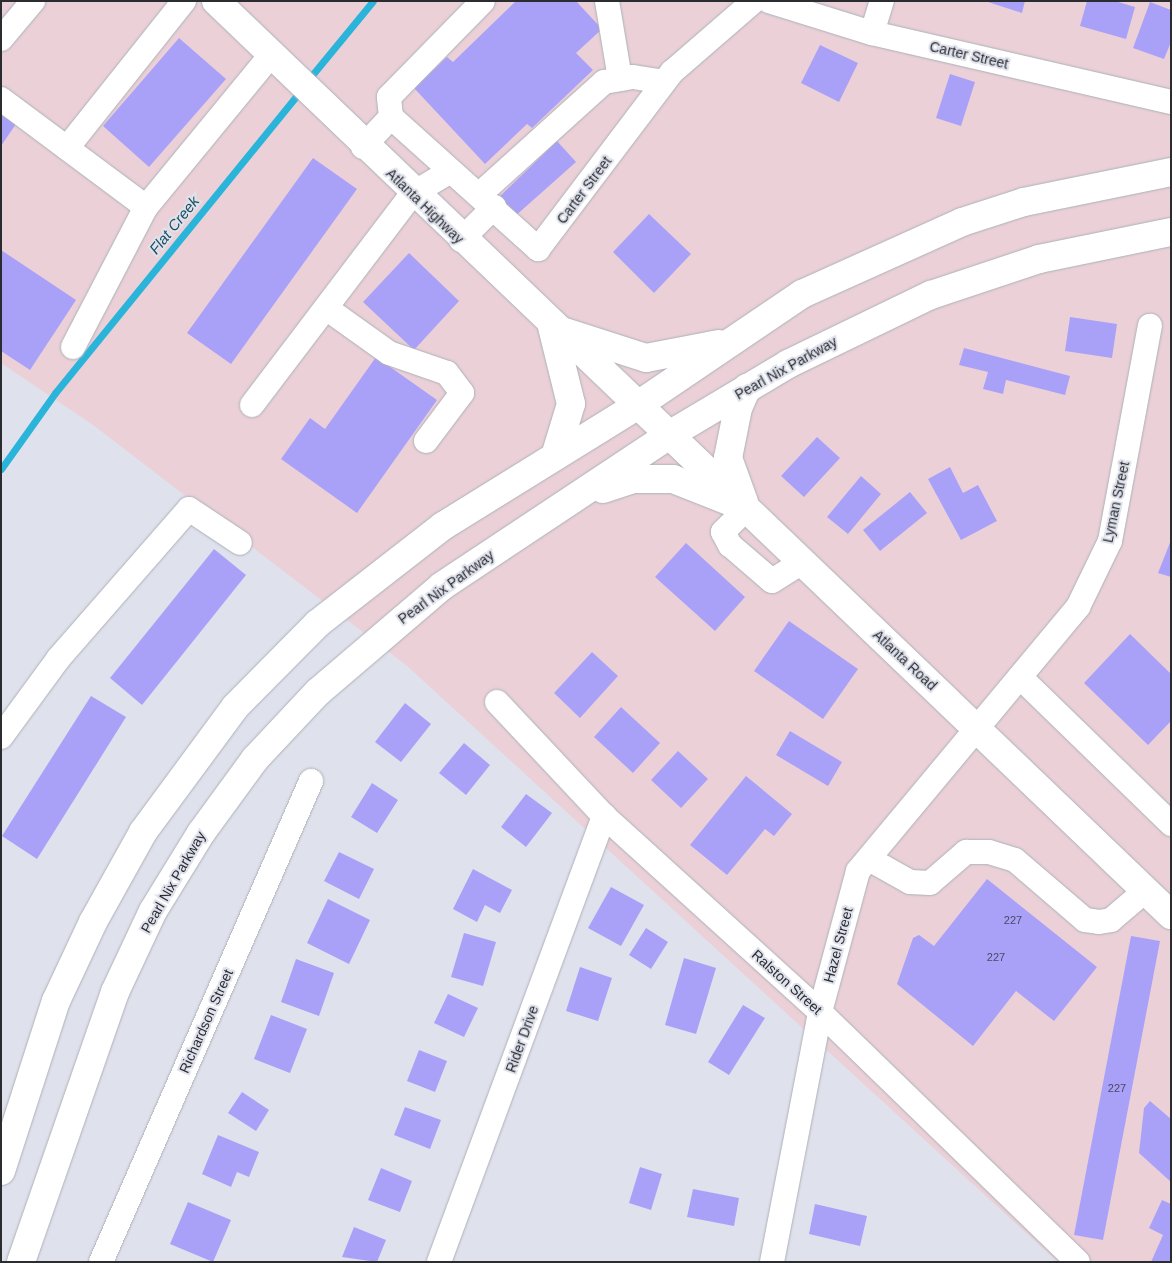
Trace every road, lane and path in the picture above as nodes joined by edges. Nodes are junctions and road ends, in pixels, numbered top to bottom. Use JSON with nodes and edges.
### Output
{"nodes":[{"id":1,"x":33,"y":1,"type":"edge"},
{"id":2,"x":184,"y":1,"type":"edge"},
{"id":3,"x":216,"y":1,"type":"edge"},
{"id":4,"x":483,"y":1,"type":"edge"},
{"id":5,"x":607,"y":1,"type":"edge"},
{"id":6,"x":754,"y":1,"type":"edge"},
{"id":7,"x":769,"y":1,"type":"edge"},
{"id":8,"x":882,"y":1,"type":"edge"},
{"id":9,"x":872,"y":33,"type":"junction"},
{"id":10,"x":1,"y":39,"type":"edge"},
{"id":11,"x":278,"y":66,"type":"junction"},
{"id":12,"x":620,"y":79,"type":"junction"},
{"id":13,"x":664,"y":82,"type":"junction"},
{"id":14,"x":1,"y":100,"type":"edge"},
{"id":15,"x":1171,"y":102,"type":"edge"},
{"id":16,"x":391,"y":117,"type":"junction"},
{"id":17,"x":358,"y":142,"type":"junction"},
{"id":18,"x":67,"y":148,"type":"junction"},
{"id":19,"x":449,"y":172,"type":"junction"},
{"id":20,"x":1171,"y":172,"type":"edge"},
{"id":21,"x":412,"y":194,"type":"junction"},
{"id":22,"x":487,"y":200,"type":"junction"},
{"id":23,"x":146,"y":207,"type":"junction"},
{"id":24,"x":1171,"y":232,"type":"edge"},
{"id":25,"x":461,"y":240,"type":"junction"},
{"id":26,"x":326,"y":308,"type":"junction"},
{"id":27,"x":1150,"y":326,"type":"dead end"},
{"id":28,"x":552,"y":327,"type":"junction"},
{"id":29,"x":730,"y":342,"type":"junction"},
{"id":30,"x":73,"y":347,"type":"dead end"},
{"id":31,"x":747,"y":388,"type":"junction"},
{"id":32,"x":641,"y":403,"type":"junction"},
{"id":33,"x":252,"y":405,"type":"dead end"},
{"id":34,"x":669,"y":435,"type":"junction"},
{"id":35,"x":426,"y":441,"type":"dead end"},
{"id":36,"x":556,"y":453,"type":"junction"},
{"id":37,"x":574,"y":499,"type":"junction"},
{"id":38,"x":747,"y":508,"type":"junction"},
{"id":39,"x":240,"y":544,"type":"dead end"},
{"id":40,"x":803,"y":562,"type":"junction"},
{"id":41,"x":1020,"y":677,"type":"junction"},
{"id":42,"x":498,"y":702,"type":"dead end"},
{"id":43,"x":978,"y":727,"type":"junction"},
{"id":44,"x":1,"y":737,"type":"edge"},
{"id":45,"x":311,"y":781,"type":"dead end"},
{"id":46,"x":604,"y":816,"type":"junction"},
{"id":47,"x":1171,"y":824,"type":"edge"},
{"id":48,"x":868,"y":859,"type":"junction"},
{"id":49,"x":1146,"y":890,"type":"junction"},
{"id":50,"x":1171,"y":915,"type":"edge"},
{"id":51,"x":820,"y":1012,"type":"junction"},
{"id":52,"x":1,"y":1171,"type":"edge"},
{"id":53,"x":21,"y":1262,"type":"edge"},
{"id":54,"x":101,"y":1262,"type":"edge"},
{"id":55,"x":440,"y":1262,"type":"edge"},
{"id":56,"x":772,"y":1262,"type":"edge"},
{"id":57,"x":1078,"y":1262,"type":"edge"}],
"edges":[{"from":1,"to":10,"type":"street"},
{"from":2,"to":18,"type":"street"},
{"from":3,"to":11,"type":"main road","name":"Atlanta Highway"},
{"from":4,"to":16,"type":"street"},
{"from":5,"to":12,"type":"street"},
{"from":6,"to":13,"type":"street","name":"Carter Street"},
{"from":7,"to":9,"type":"street","name":"Carter Street"},
{"from":8,"to":9,"type":"street"},
{"from":9,"to":15,"type":"street","name":"Carter Street"},
{"from":11,"to":17,"type":"main road","name":"Atlanta Highway"},
{"from":11,"to":23,"type":"street"},
{"from":12,"to":13,"type":"street"},
{"from":12,"to":22,"type":"street"},
{"from":13,"to":22,"type":"street","name":"Carter Street"},
{"from":14,"to":18,"type":"street"},
{"from":16,"to":17,"type":"street"},
{"from":16,"to":19,"type":"street"},
{"from":17,"to":21,"type":"main road","name":"Atlanta Highway"},
{"from":18,"to":23,"type":"street"},
{"from":19,"to":21,"type":"street"},
{"from":19,"to":22,"type":"street"},
{"from":20,"to":29,"type":"main road"},
{"from":21,"to":25,"type":"main road","name":"Atlanta Highway"},
{"from":21,"to":26,"type":"street"},
{"from":22,"to":25,"type":"street"},
{"from":23,"to":30,"type":"street"},
{"from":24,"to":31,"type":"main road","name":"Pearl Nix Parkway"},
{"from":25,"to":28,"type":"main road","name":"Atlanta Highway"},
{"from":26,"to":33,"type":"street"},
{"from":26,"to":35,"type":"street"},
{"from":27,"to":41,"type":"street","name":"Lyman Street"},
{"from":28,"to":29,"type":"main road"},
{"from":28,"to":32,"type":"main road","name":"Atlanta Highway"},
{"from":28,"to":36,"type":"main road"},
{"from":29,"to":32,"type":"main road"},
{"from":31,"to":34,"type":"main road","name":"Pearl Nix Parkway"},
{"from":31,"to":38,"type":"main road"},
{"from":32,"to":34,"type":"main road","name":"Atlanta Road"},
{"from":32,"to":36,"type":"main road"},
{"from":34,"to":37,"type":"main road","name":"Pearl Nix Parkway"},
{"from":34,"to":38,"type":"main road","name":"Atlanta Road"},
{"from":36,"to":52,"type":"main road"},
{"from":37,"to":38,"type":"main road"},
{"from":37,"to":53,"type":"main road","name":"Pearl Nix Parkway"},
{"from":38,"to":40,"type":"main road","name":"Atlanta Road"},
{"from":38,"to":40,"type":"street"},
{"from":39,"to":44,"type":"street"},
{"from":40,"to":43,"type":"main road","name":"Atlanta Road"},
{"from":41,"to":43,"type":"street","name":"Lyman Street"},
{"from":41,"to":47,"type":"street"},
{"from":42,"to":46,"type":"street","name":"Ralston Street"},
{"from":43,"to":48,"type":"street","name":"Hazel Street"},
{"from":43,"to":49,"type":"main road","name":"Atlanta Road"},
{"from":45,"to":54,"type":"street","name":"Richardson Street"},
{"from":46,"to":51,"type":"street","name":"Ralston Street"},
{"from":46,"to":55,"type":"street","name":"Rider Drive"},
{"from":48,"to":49,"type":"street"},
{"from":48,"to":51,"type":"street","name":"Hazel Street"},
{"from":49,"to":50,"type":"main road","name":"Atlanta Road"},
{"from":51,"to":56,"type":"street","name":"Hazel Street"},
{"from":51,"to":57,"type":"street","name":"Ralston Street"}]}
